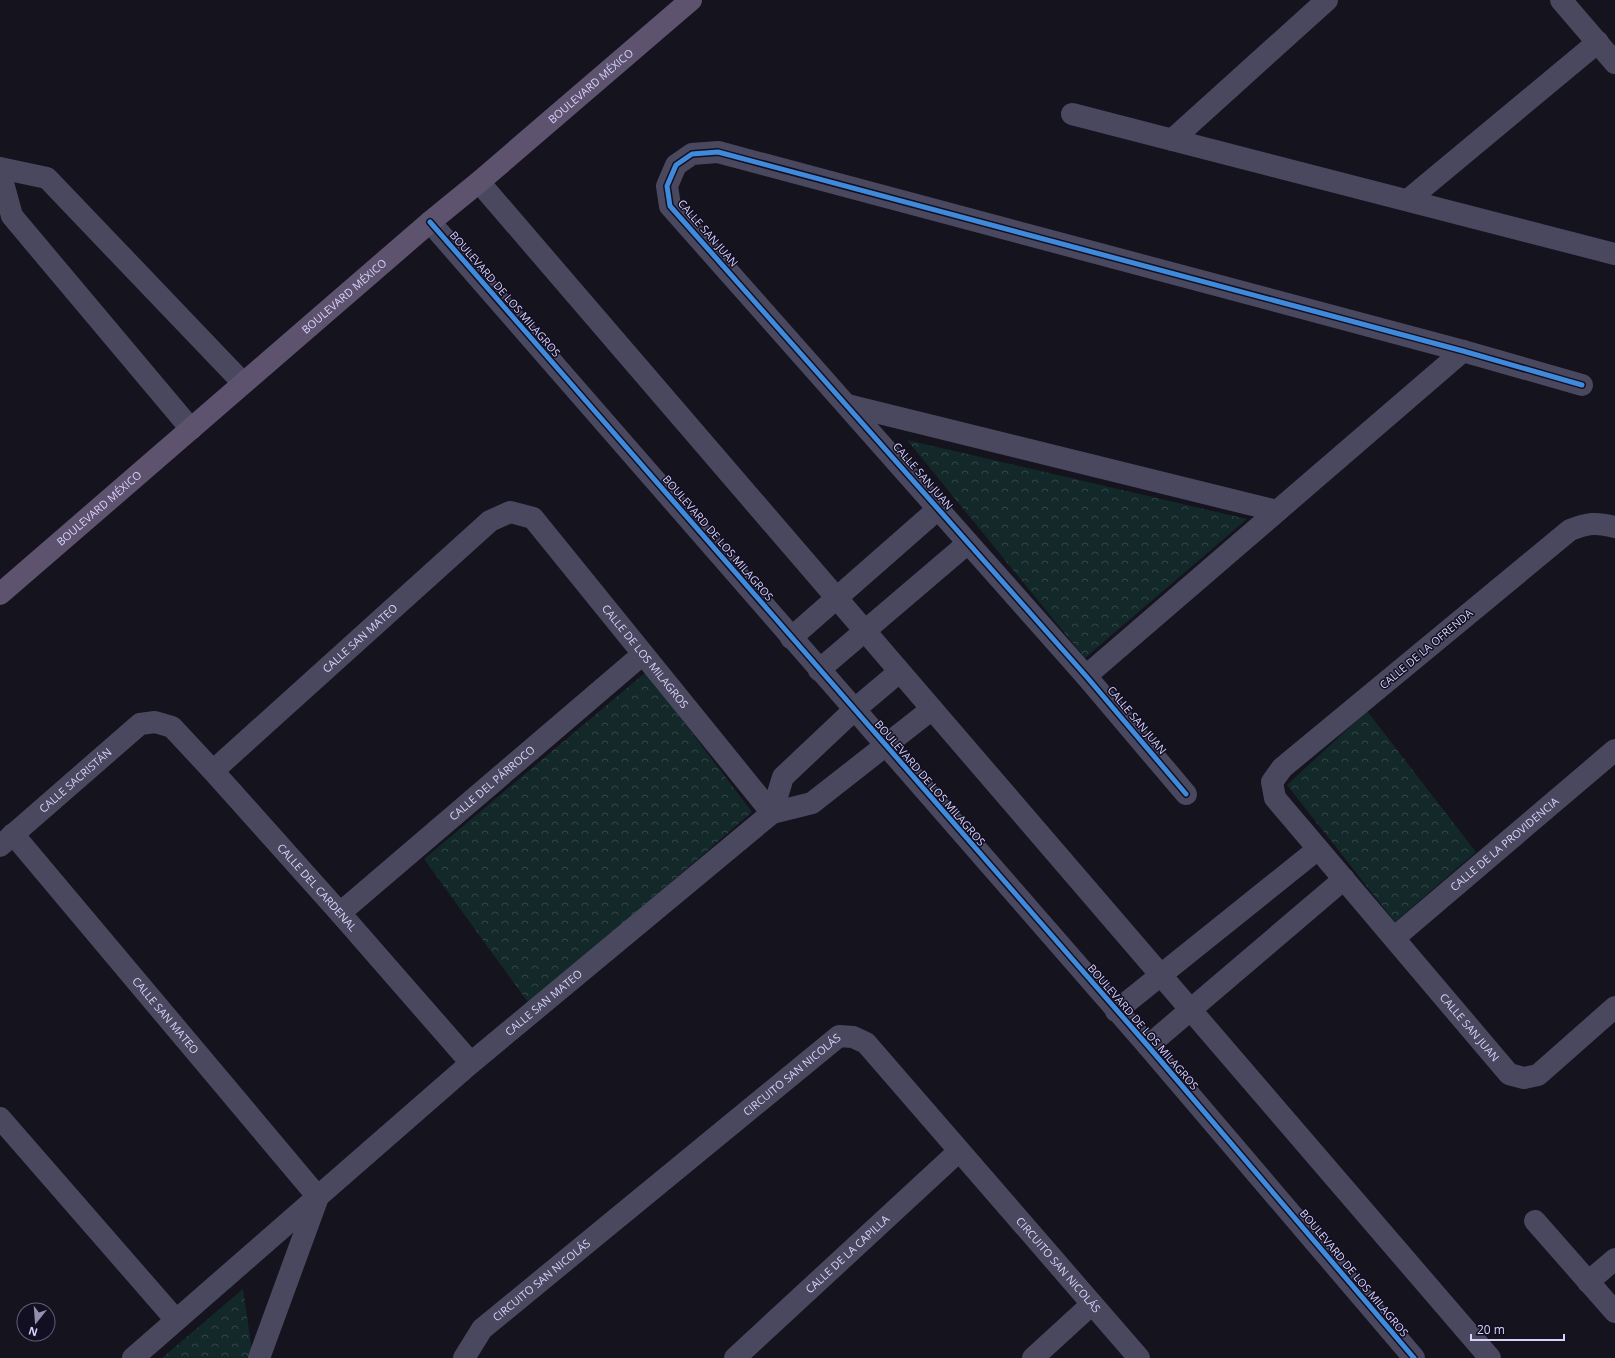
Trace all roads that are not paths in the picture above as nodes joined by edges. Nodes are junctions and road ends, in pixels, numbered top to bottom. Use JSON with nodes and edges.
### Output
{"nodes":[{"id":1,"x":691,"y":0,"type":"edge"},
{"id":2,"x":1327,"y":0,"type":"edge"},
{"id":3,"x":1561,"y":0,"type":"edge"},
{"id":4,"x":1598,"y":42,"type":"junction"},
{"id":5,"x":1615,"y":63,"type":"edge"},
{"id":6,"x":1072,"y":114,"type":"dead end"},
{"id":7,"x":1172,"y":140,"type":"junction"},
{"id":8,"x":0,"y":168,"type":"edge"},
{"id":9,"x":0,"y":172,"type":"edge"},
{"id":10,"x":479,"y":182,"type":"junction"},
{"id":11,"x":1408,"y":200,"type":"junction"},
{"id":12,"x":430,"y":222,"type":"junction"},
{"id":13,"x":1615,"y":254,"type":"edge"},
{"id":14,"x":1463,"y":351,"type":"junction"},
{"id":15,"x":243,"y":383,"type":"junction"},
{"id":16,"x":1582,"y":385,"type":"dead end"},
{"id":17,"x":847,"y":405,"type":"junction"},
{"id":18,"x":191,"y":429,"type":"junction"},
{"id":19,"x":938,"y":509,"type":"junction"},
{"id":20,"x":1277,"y":511,"type":"junction"},
{"id":21,"x":510,"y":512,"type":"joint"},
{"id":22,"x":1615,"y":527,"type":"edge"},
{"id":23,"x":968,"y":543,"type":"junction"},
{"id":24,"x":0,"y":594,"type":"edge"},
{"id":25,"x":836,"y":598,"type":"junction"},
{"id":26,"x":865,"y":631,"type":"junction"},
{"id":27,"x":791,"y":638,"type":"junction"},
{"id":28,"x":644,"y":654,"type":"junction"},
{"id":29,"x":819,"y":670,"type":"junction"},
{"id":30,"x":899,"y":672,"type":"junction"},
{"id":31,"x":1086,"y":676,"type":"junction"},
{"id":32,"x":932,"y":709,"type":"junction"},
{"id":33,"x":854,"y":710,"type":"junction"},
{"id":34,"x":155,"y":722,"type":"joint"},
{"id":35,"x":885,"y":746,"type":"junction"},
{"id":36,"x":1615,"y":750,"type":"edge"},
{"id":37,"x":213,"y":771,"type":"junction"},
{"id":38,"x":1272,"y":782,"type":"joint"},
{"id":39,"x":1186,"y":794,"type":"dead end"},
{"id":40,"x":772,"y":813,"type":"junction"},
{"id":41,"x":7,"y":840,"type":"edge"},
{"id":42,"x":1318,"y":849,"type":"junction"},
{"id":43,"x":1344,"y":879,"type":"junction"},
{"id":44,"x":340,"y":913,"type":"junction"},
{"id":45,"x":1394,"y":938,"type":"junction"},
{"id":46,"x":1161,"y":975,"type":"junction"},
{"id":47,"x":1615,"y":1007,"type":"edge"},
{"id":48,"x":1192,"y":1010,"type":"junction"},
{"id":49,"x":1116,"y":1011,"type":"junction"},
{"id":50,"x":1148,"y":1046,"type":"junction"},
{"id":51,"x":471,"y":1063,"type":"junction"},
{"id":52,"x":0,"y":1118,"type":"edge"},
{"id":53,"x":959,"y":1151,"type":"junction"},
{"id":54,"x":318,"y":1197,"type":"junction"},
{"id":55,"x":1535,"y":1221,"type":"dead end"},
{"id":56,"x":1615,"y":1259,"type":"edge"},
{"id":57,"x":1588,"y":1282,"type":"junction"},
{"id":58,"x":1092,"y":1304,"type":"junction"},
{"id":59,"x":1615,"y":1312,"type":"edge"},
{"id":60,"x":176,"y":1320,"type":"junction"},
{"id":61,"x":465,"y":1357,"type":"edge"},
{"id":62,"x":133,"y":1358,"type":"edge"},
{"id":63,"x":259,"y":1358,"type":"edge"},
{"id":64,"x":736,"y":1358,"type":"edge"},
{"id":65,"x":1033,"y":1358,"type":"edge"},
{"id":66,"x":1139,"y":1358,"type":"edge"},
{"id":67,"x":1414,"y":1358,"type":"edge"},
{"id":68,"x":1490,"y":1358,"type":"edge"}],
"edges":[{"from":1,"to":10,"type":"main road","name":"BOULEVARD MÉXICO"},
{"from":2,"to":7,"type":"street"},
{"from":3,"to":4,"type":"street"},
{"from":4,"to":5,"type":"street"},
{"from":4,"to":11,"type":"street"},
{"from":6,"to":7,"type":"street"},
{"from":7,"to":11,"type":"street"},
{"from":8,"to":15,"type":"street"},
{"from":9,"to":18,"type":"street"},
{"from":10,"to":12,"type":"main road","name":"BOULEVARD MÉXICO"},
{"from":10,"to":25,"type":"street"},
{"from":11,"to":13,"type":"street"},
{"from":12,"to":15,"type":"main road","name":"BOULEVARD MÉXICO"},
{"from":12,"to":27,"type":"street","name":"BOULEVARD DE LOS MILAGROS"},
{"from":14,"to":16,"type":"street"},
{"from":14,"to":17,"type":"street","name":"CALLE SAN JUAN"},
{"from":14,"to":20,"type":"street"},
{"from":15,"to":18,"type":"main road","name":"BOULEVARD MÉXICO"},
{"from":17,"to":19,"type":"street","name":"CALLE SAN JUAN"},
{"from":17,"to":20,"type":"street"},
{"from":18,"to":24,"type":"main road","name":"BOULEVARD MÉXICO"},
{"from":19,"to":23,"type":"street","name":"CALLE SAN JUAN"},
{"from":19,"to":25,"type":"street"},
{"from":20,"to":31,"type":"street"},
{"from":21,"to":28,"type":"street","name":"CALLE DE LOS MILAGROS"},
{"from":21,"to":37,"type":"street","name":"CALLE SAN MATEO"},
{"from":22,"to":38,"type":"street","name":"CALLE DE LA OFRENDA"},
{"from":23,"to":26,"type":"street"},
{"from":23,"to":31,"type":"street","name":"CALLE SAN JUAN"},
{"from":25,"to":26,"type":"street"},
{"from":25,"to":27,"type":"street"},
{"from":26,"to":29,"type":"street"},
{"from":26,"to":30,"type":"street"},
{"from":27,"to":29,"type":"street","name":"BOULEVARD DE LOS MILAGROS"},
{"from":28,"to":40,"type":"street","name":"CALLE DE LOS MILAGROS"},
{"from":28,"to":44,"type":"street","name":"CALLE DEL PÁRROCO"},
{"from":29,"to":33,"type":"street","name":"BOULEVARD DE LOS MILAGROS"},
{"from":30,"to":32,"type":"street"},
{"from":30,"to":33,"type":"street"},
{"from":31,"to":39,"type":"street","name":"CALLE SAN JUAN"},
{"from":32,"to":35,"type":"street","name":"CALLE SAN MATEO"},
{"from":32,"to":46,"type":"street"},
{"from":33,"to":35,"type":"street","name":"BOULEVARD DE LOS MILAGROS"},
{"from":33,"to":40,"type":"street"},
{"from":34,"to":37,"type":"street","name":"CALLE DEL CARDENAL"},
{"from":34,"to":41,"type":"street","name":"CALLE SACRISTÁN"},
{"from":35,"to":40,"type":"street","name":"CALLE SAN MATEO"},
{"from":35,"to":49,"type":"street","name":"BOULEVARD DE LOS MILAGROS"},
{"from":36,"to":45,"type":"street","name":"CALLE DE LA PROVIDENCIA"},
{"from":37,"to":44,"type":"street","name":"CALLE DEL CARDENAL"},
{"from":38,"to":42,"type":"street","name":"CALLE SAN JUAN"},
{"from":40,"to":51,"type":"street","name":"CALLE SAN MATEO"},
{"from":41,"to":54,"type":"street","name":"CALLE SAN MATEO"},
{"from":42,"to":43,"type":"street","name":"CALLE SAN JUAN"},
{"from":42,"to":46,"type":"street"},
{"from":43,"to":45,"type":"street","name":"CALLE SAN JUAN"},
{"from":43,"to":48,"type":"street"},
{"from":44,"to":51,"type":"street","name":"CALLE DEL CARDENAL"},
{"from":45,"to":47,"type":"street","name":"CALLE SAN JUAN"},
{"from":46,"to":48,"type":"street"},
{"from":46,"to":49,"type":"street"},
{"from":48,"to":50,"type":"street"},
{"from":48,"to":68,"type":"street"},
{"from":49,"to":50,"type":"street","name":"BOULEVARD DE LOS MILAGROS"},
{"from":50,"to":67,"type":"street","name":"BOULEVARD DE LOS MILAGROS"},
{"from":51,"to":54,"type":"street","name":"CALLE SAN MATEO"},
{"from":52,"to":60,"type":"street"},
{"from":53,"to":58,"type":"street","name":"CIRCUITO SAN NICOLÁS"},
{"from":53,"to":61,"type":"street","name":"CIRCUITO SAN NICOLÁS"},
{"from":53,"to":64,"type":"street","name":"CALLE DE LA CAPILLA"},
{"from":54,"to":60,"type":"street","name":"CALLE SAN MATEO"},
{"from":54,"to":63,"type":"street"},
{"from":55,"to":57,"type":"street"},
{"from":56,"to":57,"type":"street"},
{"from":57,"to":59,"type":"street"},
{"from":58,"to":65,"type":"street"},
{"from":58,"to":66,"type":"street","name":"CIRCUITO SAN NICOLÁS"},
{"from":60,"to":62,"type":"street","name":"CALLE SAN MATEO"}]}
